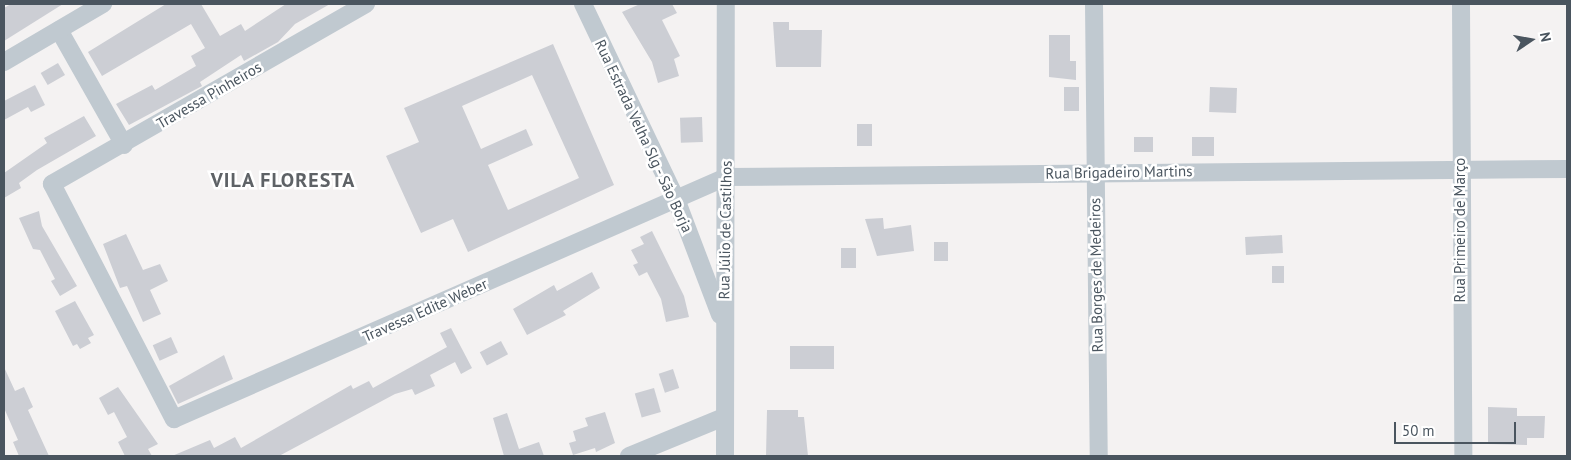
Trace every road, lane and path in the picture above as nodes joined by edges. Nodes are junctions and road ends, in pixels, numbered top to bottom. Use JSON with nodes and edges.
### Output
{"nodes":[{"id":1,"x":103,"y":4,"type":"edge"},
{"id":2,"x":366,"y":4,"type":"edge"},
{"id":3,"x":583,"y":4,"type":"edge"},
{"id":4,"x":726,"y":4,"type":"edge"},
{"id":5,"x":1094,"y":4,"type":"edge"},
{"id":6,"x":1461,"y":4,"type":"edge"},
{"id":7,"x":59,"y":30,"type":"junction"},
{"id":8,"x":4,"y":62,"type":"edge"},
{"id":9,"x":124,"y":145,"type":"junction"},
{"id":10,"x":1459,"y":168,"type":"junction"},
{"id":11,"x":1567,"y":169,"type":"edge"},
{"id":12,"x":1095,"y":172,"type":"junction"},
{"id":13,"x":726,"y":177,"type":"junction"},
{"id":14,"x":676,"y":199,"type":"junction"},
{"id":15,"x":723,"y":325,"type":"junction"},
{"id":16,"x":724,"y":417,"type":"junction"},
{"id":17,"x":174,"y":419,"type":"joint"},
{"id":18,"x":629,"y":456,"type":"edge"},
{"id":19,"x":724,"y":456,"type":"edge"},
{"id":20,"x":1098,"y":456,"type":"edge"},
{"id":21,"x":1462,"y":456,"type":"edge"}],
"edges":[{"from":1,"to":7,"type":"street"},
{"from":2,"to":9,"type":"street","name":"Travessa Pinheiros"},
{"from":3,"to":14,"type":"street","name":"Rua Estrada Velha Slg - São Borja"},
{"from":4,"to":13,"type":"street","name":"Rua Júlio de Castilhos"},
{"from":5,"to":12,"type":"street","name":"Rua Borges de Medeiros"},
{"from":6,"to":10,"type":"street","name":"Rua Primeiro de Março"},
{"from":7,"to":8,"type":"street"},
{"from":7,"to":9,"type":"street"},
{"from":9,"to":17,"type":"street","name":"Travessa Pinheiros"},
{"from":10,"to":11,"type":"street","name":"Rua Brigadeiro Martins"},
{"from":10,"to":12,"type":"street","name":"Rua Brigadeiro Martins"},
{"from":10,"to":21,"type":"street","name":"Rua Primeiro de Março"},
{"from":12,"to":13,"type":"street","name":"Rua Brigadeiro Martins"},
{"from":12,"to":20,"type":"street","name":"Rua Borges de Medeiros"},
{"from":13,"to":14,"type":"street","name":"Rua Brigadeiro Martins"},
{"from":13,"to":15,"type":"street","name":"Rua Júlio de Castilhos"},
{"from":14,"to":15,"type":"street","name":"Rua Estrada Velha Slg - São Borja"},
{"from":14,"to":17,"type":"street","name":"Travessa Edite Weber"},
{"from":15,"to":16,"type":"street","name":"Rua Júlio de Castilhos"},
{"from":16,"to":18,"type":"street"},
{"from":16,"to":19,"type":"street","name":"Rua Júlio de Castilhos"}]}
